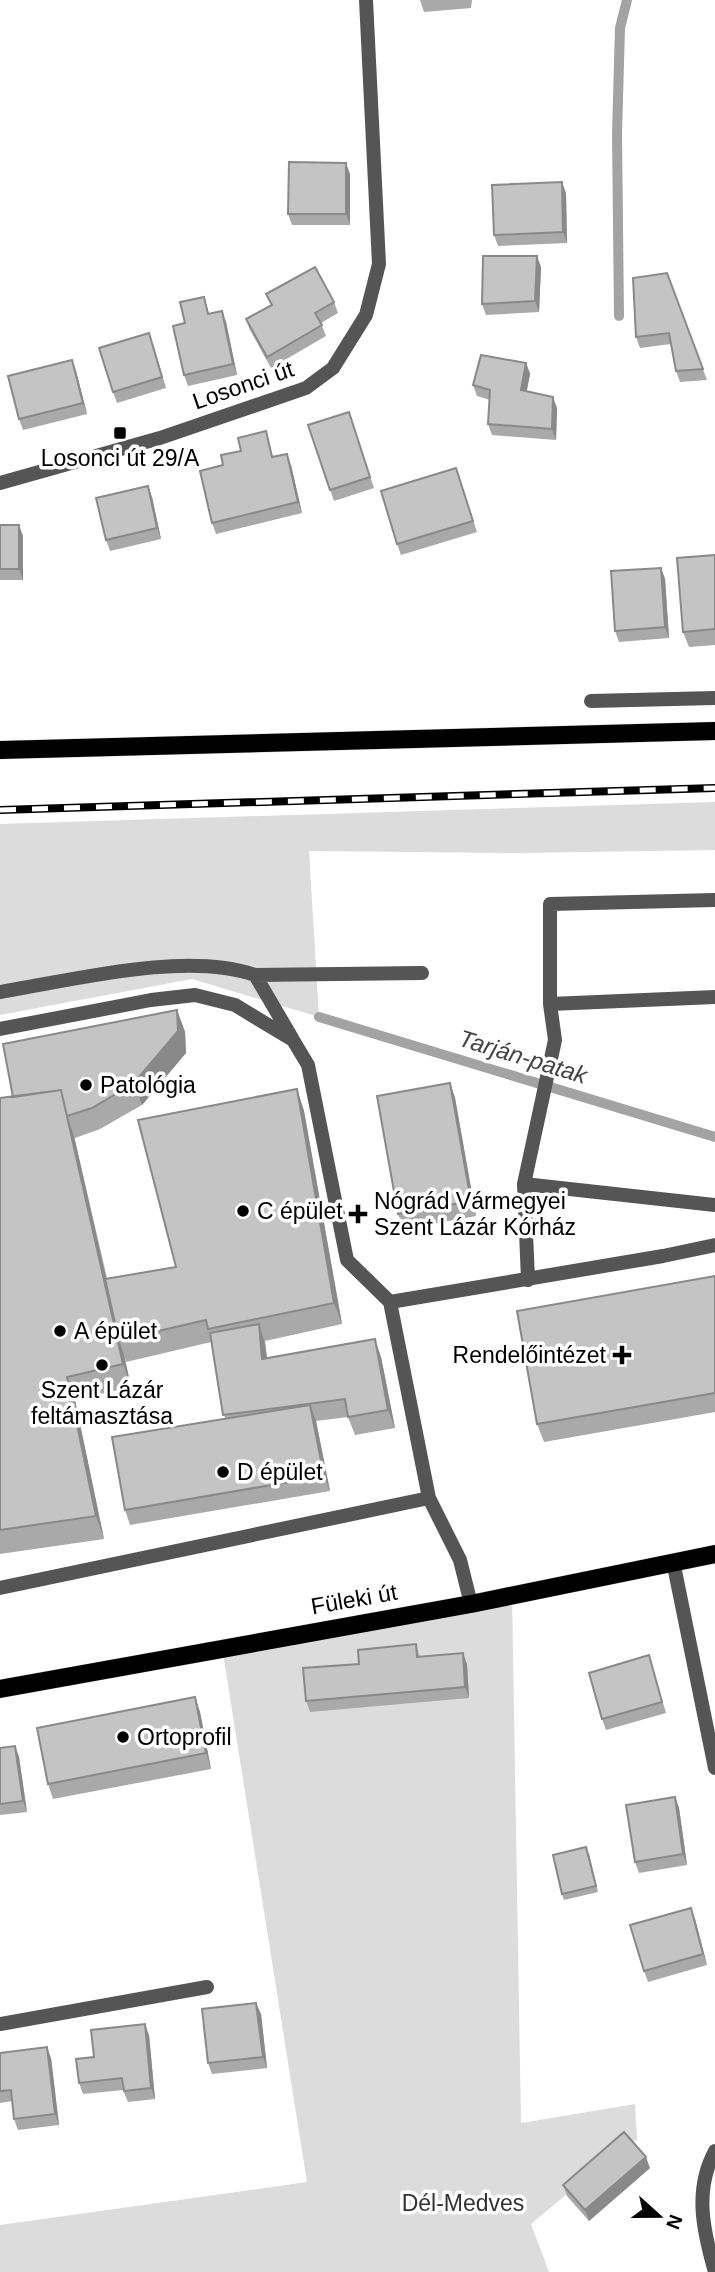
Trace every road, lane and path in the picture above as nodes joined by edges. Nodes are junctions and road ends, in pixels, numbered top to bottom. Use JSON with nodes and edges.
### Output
{"nodes":[{"id":1,"x":366,"y":0,"type":"edge"},
{"id":2,"x":0,"y":483,"type":"edge"},
{"id":3,"x":715,"y":698,"type":"edge"},
{"id":4,"x":591,"y":701,"type":"dead end"},
{"id":5,"x":715,"y":731,"type":"edge"},
{"id":6,"x":0,"y":750,"type":"edge"},
{"id":7,"x":715,"y":900,"type":"edge"},
{"id":8,"x":422,"y":973,"type":"dead end"},
{"id":9,"x":255,"y":975,"type":"junction"},
{"id":10,"x":0,"y":992,"type":"edge"},
{"id":11,"x":715,"y":998,"type":"edge"},
{"id":12,"x":550,"y":1004,"type":"junction"},
{"id":13,"x":0,"y":1029,"type":"edge"},
{"id":14,"x":293,"y":1040,"type":"junction"},
{"id":15,"x":524,"y":1184,"type":"junction"},
{"id":16,"x":715,"y":1205,"type":"edge"},
{"id":17,"x":715,"y":1245,"type":"edge"},
{"id":18,"x":527,"y":1280,"type":"junction"},
{"id":19,"x":390,"y":1302,"type":"junction"},
{"id":20,"x":429,"y":1498,"type":"junction"},
{"id":21,"x":715,"y":1553,"type":"edge"},
{"id":22,"x":673,"y":1561,"type":"junction"},
{"id":23,"x":0,"y":1588,"type":"edge"},
{"id":24,"x":471,"y":1604,"type":"junction"},
{"id":25,"x":0,"y":1689,"type":"edge"},
{"id":26,"x":715,"y":1768,"type":"edge"},
{"id":27,"x":207,"y":1987,"type":"dead end"},
{"id":28,"x":0,"y":2024,"type":"edge"},
{"id":29,"x":715,"y":2151,"type":"edge"},
{"id":30,"x":715,"y":2272,"type":"edge"}],
"edges":[{"from":1,"to":2,"type":"street","name":"Losonci út"},
{"from":3,"to":4,"type":"street"},
{"from":5,"to":6,"type":"main road"},
{"from":7,"to":12,"type":"street"},
{"from":8,"to":9,"type":"street"},
{"from":9,"to":10,"type":"street"},
{"from":9,"to":14,"type":"street"},
{"from":11,"to":12,"type":"street"},
{"from":12,"to":15,"type":"street"},
{"from":13,"to":14,"type":"street"},
{"from":14,"to":19,"type":"street"},
{"from":15,"to":16,"type":"street"},
{"from":15,"to":18,"type":"street"},
{"from":17,"to":18,"type":"street"},
{"from":18,"to":19,"type":"street"},
{"from":19,"to":20,"type":"street"},
{"from":20,"to":23,"type":"street"},
{"from":20,"to":24,"type":"street"},
{"from":21,"to":22,"type":"main road","name":"Füleki út"},
{"from":22,"to":24,"type":"main road","name":"Füleki út"},
{"from":22,"to":26,"type":"street"},
{"from":24,"to":25,"type":"main road","name":"Füleki út"},
{"from":27,"to":28,"type":"street"},
{"from":29,"to":30,"type":"street"}]}
